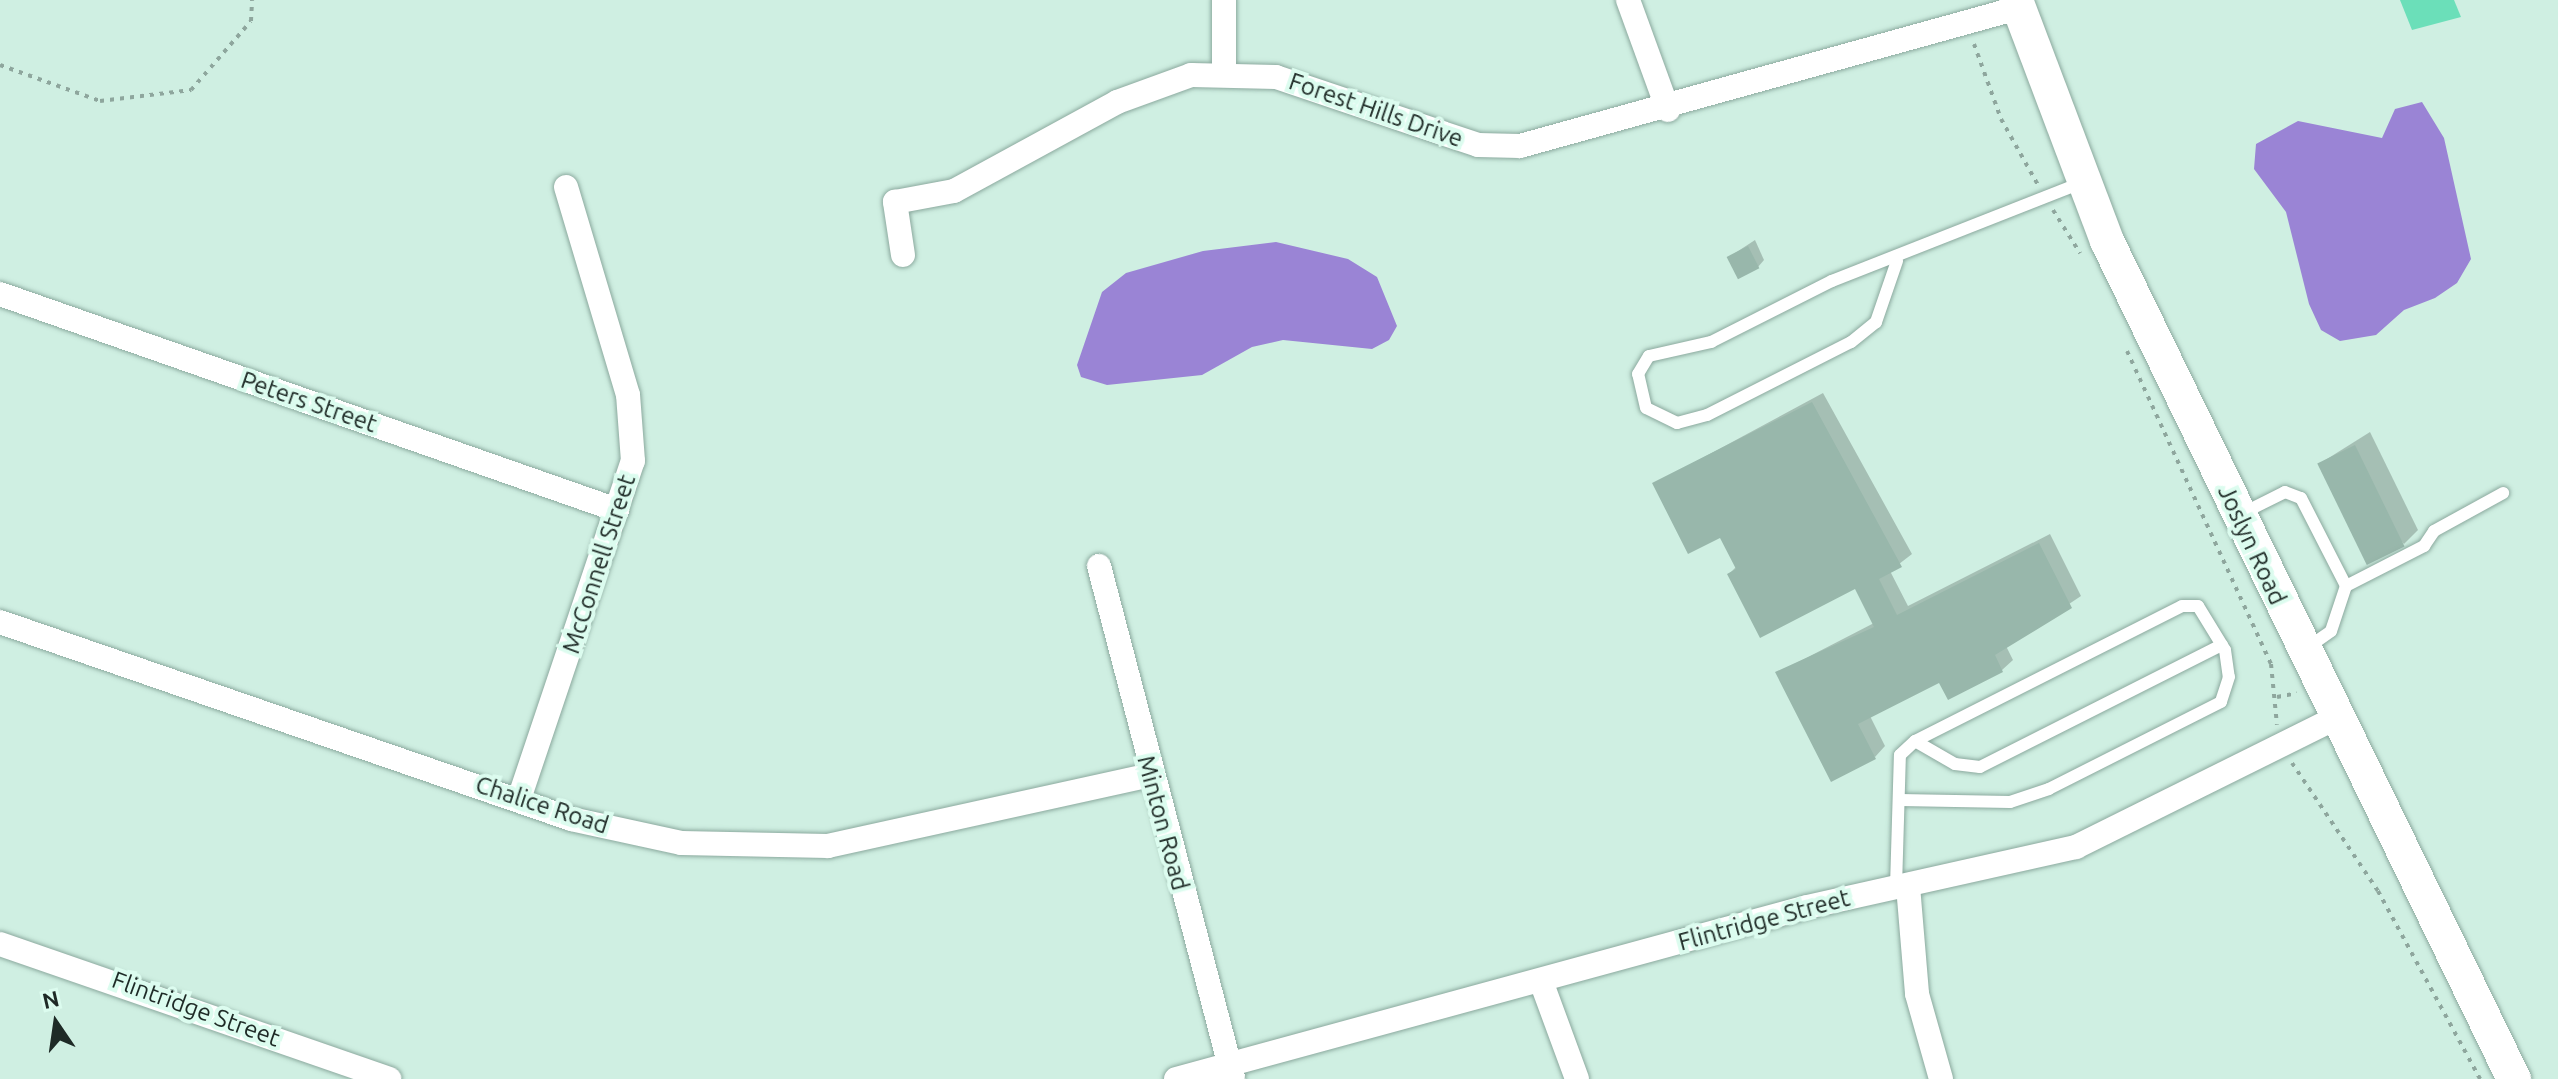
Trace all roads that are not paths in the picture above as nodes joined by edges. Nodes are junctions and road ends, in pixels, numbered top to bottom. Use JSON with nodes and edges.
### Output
{"nodes":[{"id":1,"x":1224,"y":0,"type":"edge"},
{"id":2,"x":1628,"y":0,"type":"edge"},
{"id":3,"x":2017,"y":4,"type":"edge"},
{"id":4,"x":1224,"y":71,"type":"junction"},
{"id":5,"x":1668,"y":110,"type":"junction"},
{"id":6,"x":2083,"y":182,"type":"junction"},
{"id":7,"x":566,"y":187,"type":"dead end"},
{"id":8,"x":903,"y":255,"type":"dead end"},
{"id":9,"x":1897,"y":261,"type":"junction"},
{"id":10,"x":0,"y":294,"type":"edge"},
{"id":11,"x":2503,"y":493,"type":"dead end"},
{"id":12,"x":617,"y":510,"type":"junction"},
{"id":13,"x":2238,"y":516,"type":"junction"},
{"id":14,"x":1099,"y":566,"type":"dead end"},
{"id":15,"x":2346,"y":586,"type":"junction"},
{"id":16,"x":0,"y":622,"type":"edge"},
{"id":17,"x":2222,"y":645,"type":"junction"},
{"id":18,"x":2302,"y":651,"type":"junction"},
{"id":19,"x":2334,"y":719,"type":"junction"},
{"id":20,"x":1915,"y":741,"type":"junction"},
{"id":21,"x":1150,"y":775,"type":"junction"},
{"id":22,"x":519,"y":799,"type":"junction"},
{"id":23,"x":1900,"y":800,"type":"junction"},
{"id":24,"x":1902,"y":886,"type":"junction"},
{"id":25,"x":0,"y":944,"type":"edge"},
{"id":26,"x":1541,"y":981,"type":"junction"},
{"id":27,"x":1232,"y":1072,"type":"edge"},
{"id":28,"x":389,"y":1079,"type":"edge"},
{"id":29,"x":1176,"y":1079,"type":"edge"},
{"id":30,"x":1577,"y":1079,"type":"edge"},
{"id":31,"x":1941,"y":1079,"type":"edge"},
{"id":32,"x":2514,"y":1079,"type":"edge"}],
"edges":[{"from":1,"to":4,"type":"street"},
{"from":2,"to":5,"type":"street"},
{"from":3,"to":5,"type":"street","name":"Forest Hills Drive"},
{"from":3,"to":6,"type":"street","name":"Joslyn Road"},
{"from":4,"to":5,"type":"street","name":"Forest Hills Drive"},
{"from":4,"to":8,"type":"street","name":"Forest Hills Drive"},
{"from":6,"to":9,"type":"lane"},
{"from":6,"to":13,"type":"street","name":"Joslyn Road"},
{"from":7,"to":12,"type":"street","name":"McConnell Street"},
{"from":9,"to":9,"type":"lane"},
{"from":10,"to":12,"type":"street","name":"Peters Street"},
{"from":11,"to":15,"type":"lane"},
{"from":12,"to":22,"type":"street","name":"McConnell Street"},
{"from":13,"to":15,"type":"lane"},
{"from":13,"to":18,"type":"street","name":"Joslyn Road"},
{"from":14,"to":21,"type":"street","name":"Minton Road"},
{"from":15,"to":18,"type":"lane"},
{"from":16,"to":22,"type":"street","name":"Chalice Road"},
{"from":17,"to":20,"type":"lane"},
{"from":17,"to":20,"type":"lane"},
{"from":17,"to":23,"type":"lane"},
{"from":18,"to":19,"type":"street","name":"Joslyn Road"},
{"from":19,"to":24,"type":"street","name":"Flintridge Street"},
{"from":19,"to":32,"type":"street","name":"Joslyn Road"},
{"from":20,"to":23,"type":"lane"},
{"from":21,"to":22,"type":"street","name":"Chalice Road"},
{"from":21,"to":27,"type":"street","name":"Minton Road"},
{"from":23,"to":24,"type":"lane"},
{"from":24,"to":26,"type":"street","name":"Flintridge Street"},
{"from":24,"to":31,"type":"street"},
{"from":25,"to":28,"type":"street","name":"Flintridge Street"},
{"from":26,"to":27,"type":"street","name":"Flintridge Street"},
{"from":26,"to":30,"type":"street"},
{"from":27,"to":29,"type":"street","name":"Flintridge Street"}]}
